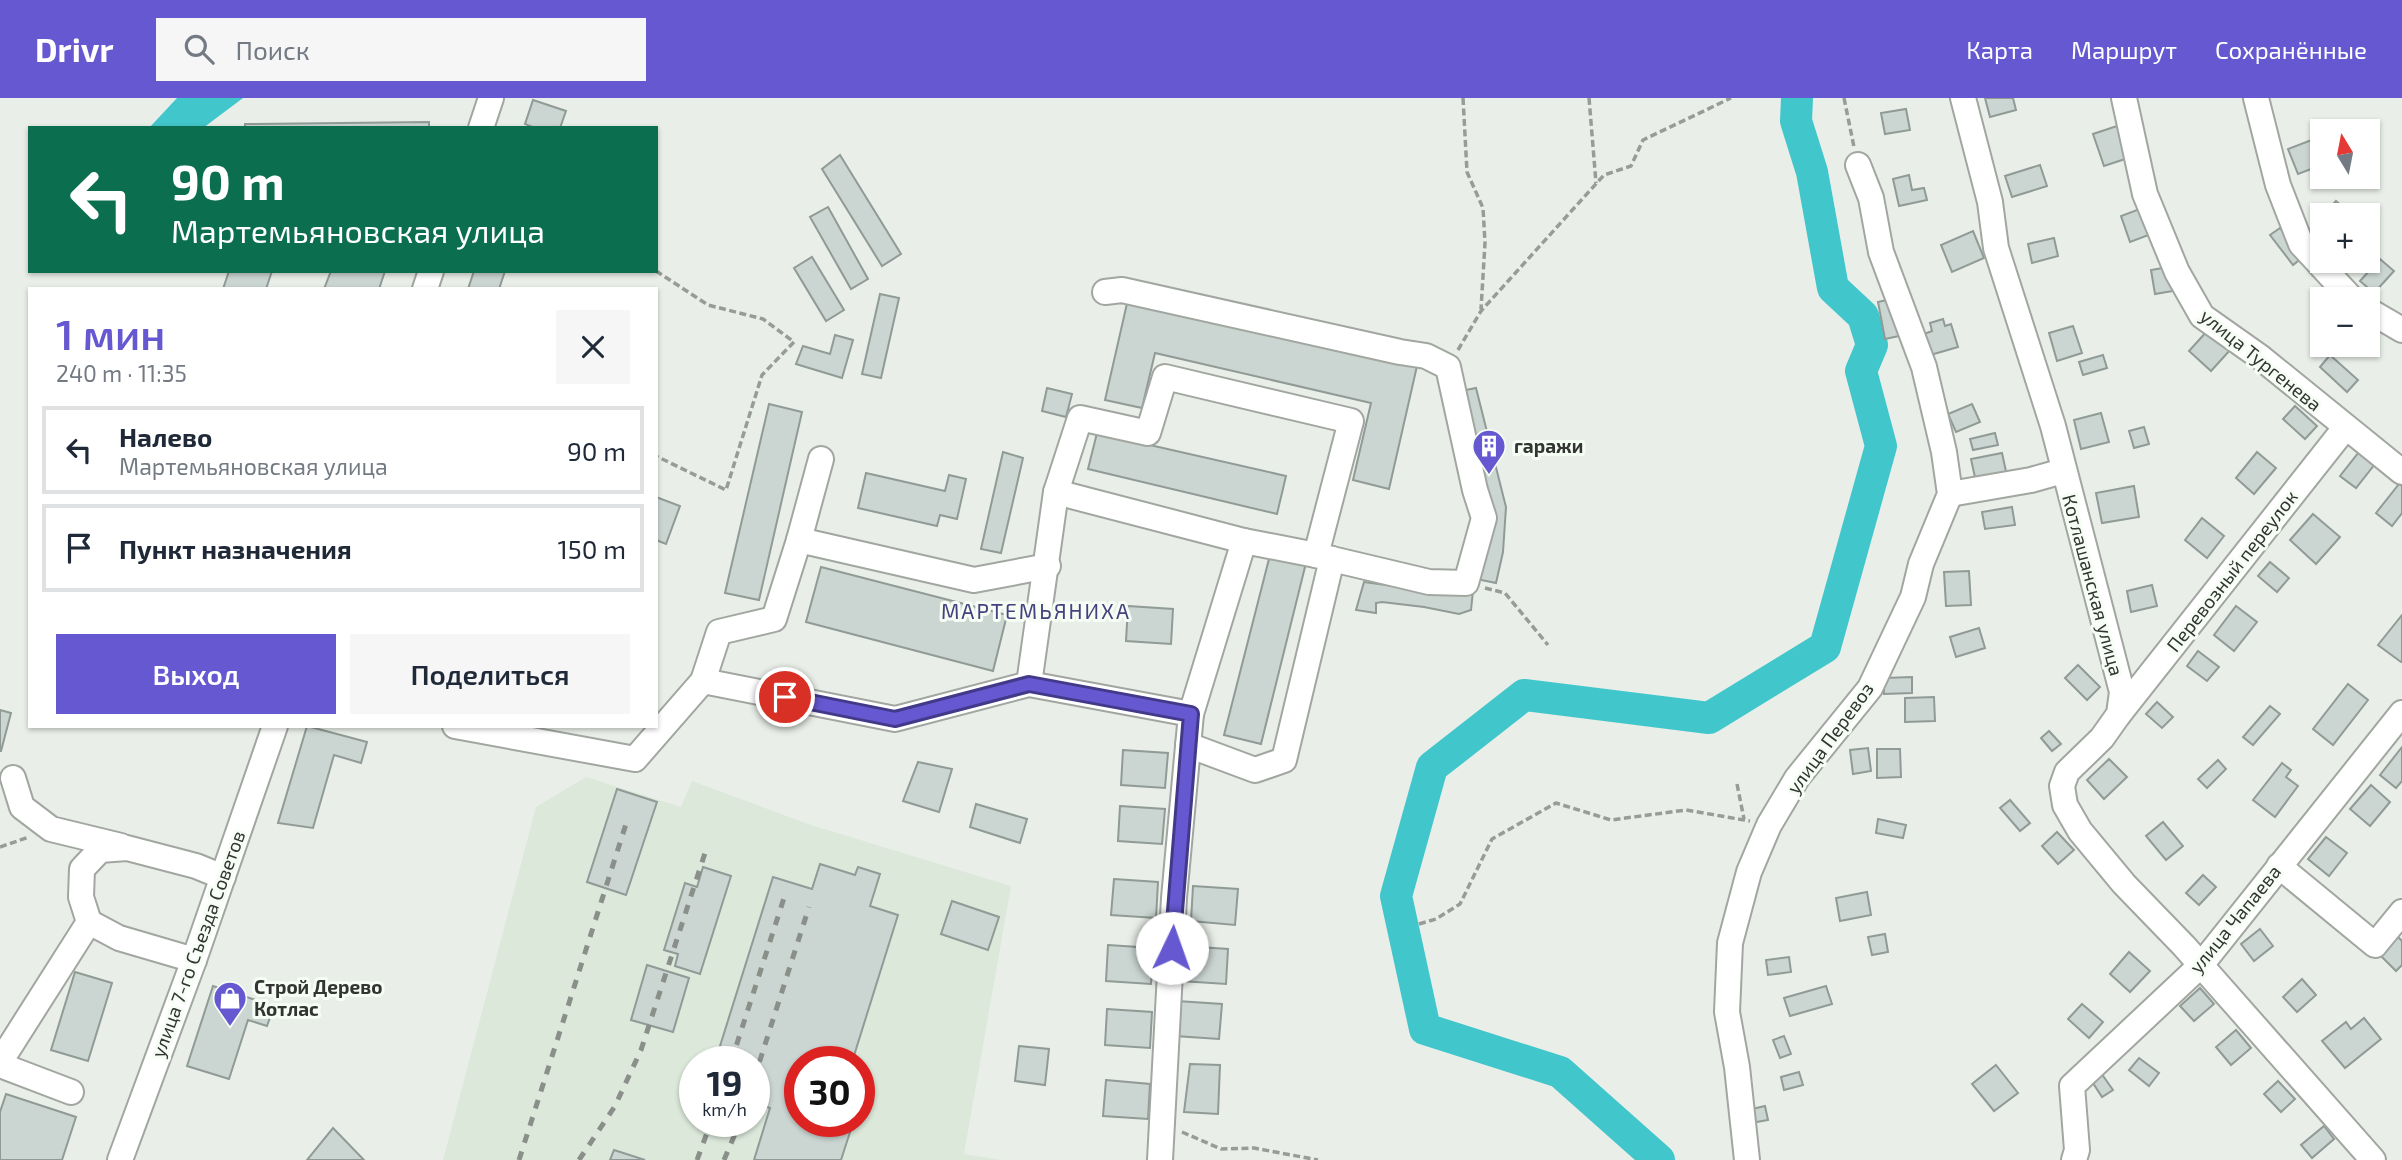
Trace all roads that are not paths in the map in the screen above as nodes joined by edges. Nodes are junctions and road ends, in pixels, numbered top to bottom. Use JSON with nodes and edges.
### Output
{"nodes":[{"id":1,"x":491,"y":98,"type":"edge"},
{"id":2,"x":1963,"y":98,"type":"edge"},
{"id":3,"x":2124,"y":98,"type":"edge"},
{"id":4,"x":2256,"y":98,"type":"edge"},
{"id":5,"x":482,"y":126,"type":"edge"},
{"id":6,"x":1858,"y":165,"type":"road end"},
{"id":7,"x":2341,"y":287,"type":"edge"},
{"id":8,"x":1105,"y":292,"type":"dead end"},
{"id":9,"x":2380,"y":317,"type":"edge"},
{"id":10,"x":2402,"y":330,"type":"edge"},
{"id":11,"x":2345,"y":428,"type":"junction"},
{"id":12,"x":821,"y":459,"type":"dead end"},
{"id":13,"x":2063,"y":471,"type":"junction"},
{"id":14,"x":2402,"y":472,"type":"edge"},
{"id":15,"x":1056,"y":492,"type":"junction"},
{"id":16,"x":1950,"y":494,"type":"junction"},
{"id":17,"x":799,"y":540,"type":"junction"},
{"id":18,"x":1244,"y":541,"type":"junction"},
{"id":19,"x":1324,"y":557,"type":"junction"},
{"id":20,"x":1048,"y":566,"type":"junction"},
{"id":21,"x":703,"y":681,"type":"junction"},
{"id":22,"x":1029,"y":684,"type":"junction"},
{"id":23,"x":2402,"y":713,"type":"edge"},
{"id":24,"x":1191,"y":714,"type":"junction"},
{"id":25,"x":2119,"y":714,"type":"junction"},
{"id":26,"x":274,"y":728,"type":"edge"},
{"id":27,"x":465,"y":728,"type":"edge"},
{"id":28,"x":1188,"y":745,"type":"junction"},
{"id":29,"x":13,"y":778,"type":"dead end"},
{"id":30,"x":127,"y":848,"type":"junction"},
{"id":31,"x":2278,"y":866,"type":"junction"},
{"id":32,"x":223,"y":877,"type":"junction"},
{"id":33,"x":2402,"y":912,"type":"edge"},
{"id":34,"x":89,"y":922,"type":"junction"},
{"id":35,"x":194,"y":960,"type":"junction"},
{"id":36,"x":2201,"y":965,"type":"junction"},
{"id":37,"x":0,"y":1063,"type":"edge"},
{"id":38,"x":71,"y":1092,"type":"dead end"},
{"id":39,"x":2368,"y":1158,"type":"edge"},
{"id":40,"x":120,"y":1160,"type":"edge"},
{"id":41,"x":1160,"y":1160,"type":"edge"},
{"id":42,"x":1747,"y":1160,"type":"edge"},
{"id":43,"x":2074,"y":1160,"type":"edge"}],
"edges":[{"from":1,"to":5,"type":"street"},
{"from":2,"to":13,"type":"street","name":"Котлашанская улица"},
{"from":3,"to":11,"type":"street","name":"улица Тургенева"},
{"from":4,"to":7,"type":"street"},
{"from":6,"to":16,"type":"street"},
{"from":8,"to":19,"type":"street"},
{"from":9,"to":10,"type":"street"},
{"from":11,"to":14,"type":"street","name":"улица Тургенева"},
{"from":11,"to":25,"type":"street","name":"Перевозный переулок"},
{"from":12,"to":17,"type":"street"},
{"from":13,"to":16,"type":"street"},
{"from":13,"to":25,"type":"street","name":"Котлашанская улица"},
{"from":15,"to":18,"type":"street"},
{"from":15,"to":19,"type":"street"},
{"from":15,"to":20,"type":"street"},
{"from":16,"to":42,"type":"street","name":"улица Перевоз"},
{"from":17,"to":20,"type":"street"},
{"from":17,"to":21,"type":"street"},
{"from":18,"to":19,"type":"street"},
{"from":18,"to":24,"type":"street"},
{"from":19,"to":28,"type":"street"},
{"from":20,"to":22,"type":"street"},
{"from":21,"to":22,"type":"street"},
{"from":21,"to":27,"type":"street"},
{"from":22,"to":24,"type":"street"},
{"from":23,"to":31,"type":"street","name":"улица Чапаева"},
{"from":24,"to":28,"type":"street"},
{"from":25,"to":36,"type":"street"},
{"from":26,"to":32,"type":"street","name":"улица 7-го Съезда Советов"},
{"from":28,"to":41,"type":"street"},
{"from":29,"to":30,"type":"street"},
{"from":30,"to":32,"type":"street"},
{"from":30,"to":34,"type":"street"},
{"from":31,"to":33,"type":"street"},
{"from":31,"to":36,"type":"street","name":"улица Чапаева"},
{"from":32,"to":35,"type":"street","name":"улица 7-го Съезда Советов"},
{"from":34,"to":35,"type":"street"},
{"from":34,"to":37,"type":"street"},
{"from":35,"to":40,"type":"street","name":"улица 7-го Съезда Советов"},
{"from":36,"to":39,"type":"street"},
{"from":36,"to":43,"type":"street","name":"улица Чапаева"},
{"from":37,"to":38,"type":"street"}]}
